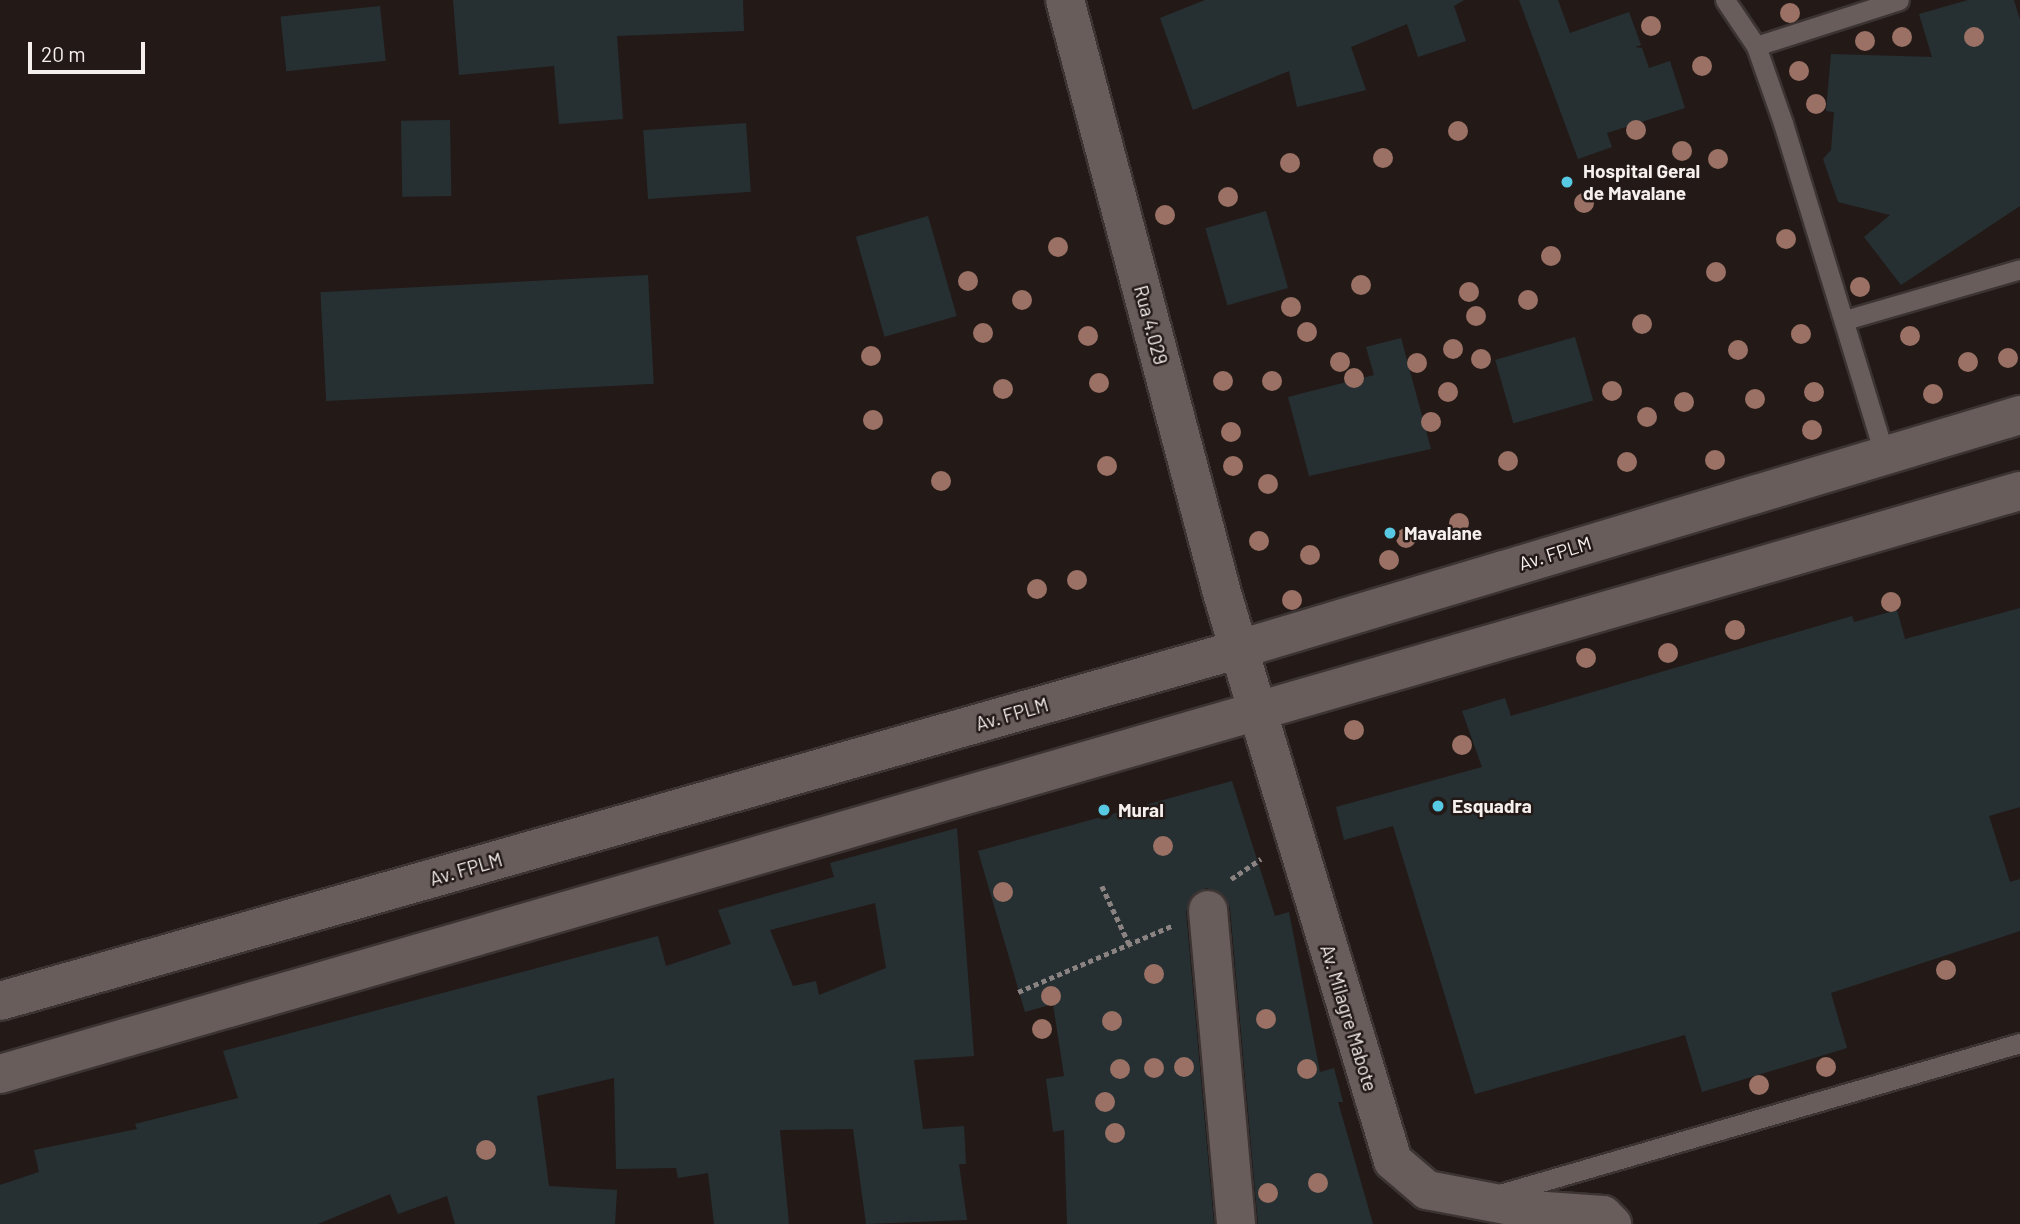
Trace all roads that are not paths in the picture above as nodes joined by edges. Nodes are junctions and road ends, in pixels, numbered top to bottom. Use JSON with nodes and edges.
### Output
{"nodes":[{"id":1,"x":1065,"y":0,"type":"edge"},
{"id":2,"x":1726,"y":0,"type":"edge"},
{"id":3,"x":1899,"y":0,"type":"edge"},
{"id":4,"x":1756,"y":46,"type":"junction"},
{"id":5,"x":2020,"y":269,"type":"edge"},
{"id":6,"x":1845,"y":320,"type":"junction"},
{"id":7,"x":2020,"y":415,"type":"edge"},
{"id":8,"x":1885,"y":456,"type":"junction"},
{"id":9,"x":2020,"y":491,"type":"edge"},
{"id":10,"x":1240,"y":649,"type":"junction"},
{"id":11,"x":1260,"y":713,"type":"junction"},
{"id":12,"x":1208,"y":910,"type":"dead end"},
{"id":13,"x":0,"y":1001,"type":"edge"},
{"id":14,"x":2020,"y":1043,"type":"edge"},
{"id":15,"x":0,"y":1074,"type":"edge"},
{"id":16,"x":1478,"y":1201,"type":"junction"},
{"id":17,"x":1236,"y":1224,"type":"edge"},
{"id":18,"x":1612,"y":1224,"type":"edge"}],
"edges":[{"from":1,"to":10,"type":"main road","name":"Rua 4.029"},
{"from":2,"to":4,"type":"lane"},
{"from":3,"to":4,"type":"lane"},
{"from":4,"to":6,"type":"lane"},
{"from":5,"to":6,"type":"lane"},
{"from":6,"to":8,"type":"lane"},
{"from":7,"to":8,"type":"main road","name":"Av. FPLM"},
{"from":8,"to":10,"type":"main road","name":"Av. FPLM"},
{"from":9,"to":11,"type":"main road"},
{"from":10,"to":11,"type":"main road","name":"Av. Milagre Mabote"},
{"from":10,"to":13,"type":"main road","name":"Av. FPLM"},
{"from":11,"to":15,"type":"main road"},
{"from":11,"to":16,"type":"main road","name":"Av. Milagre Mabote"},
{"from":12,"to":17,"type":"main road"},
{"from":14,"to":16,"type":"lane"},
{"from":16,"to":18,"type":"main road","name":"Av. Milagre Mabote"}]}
